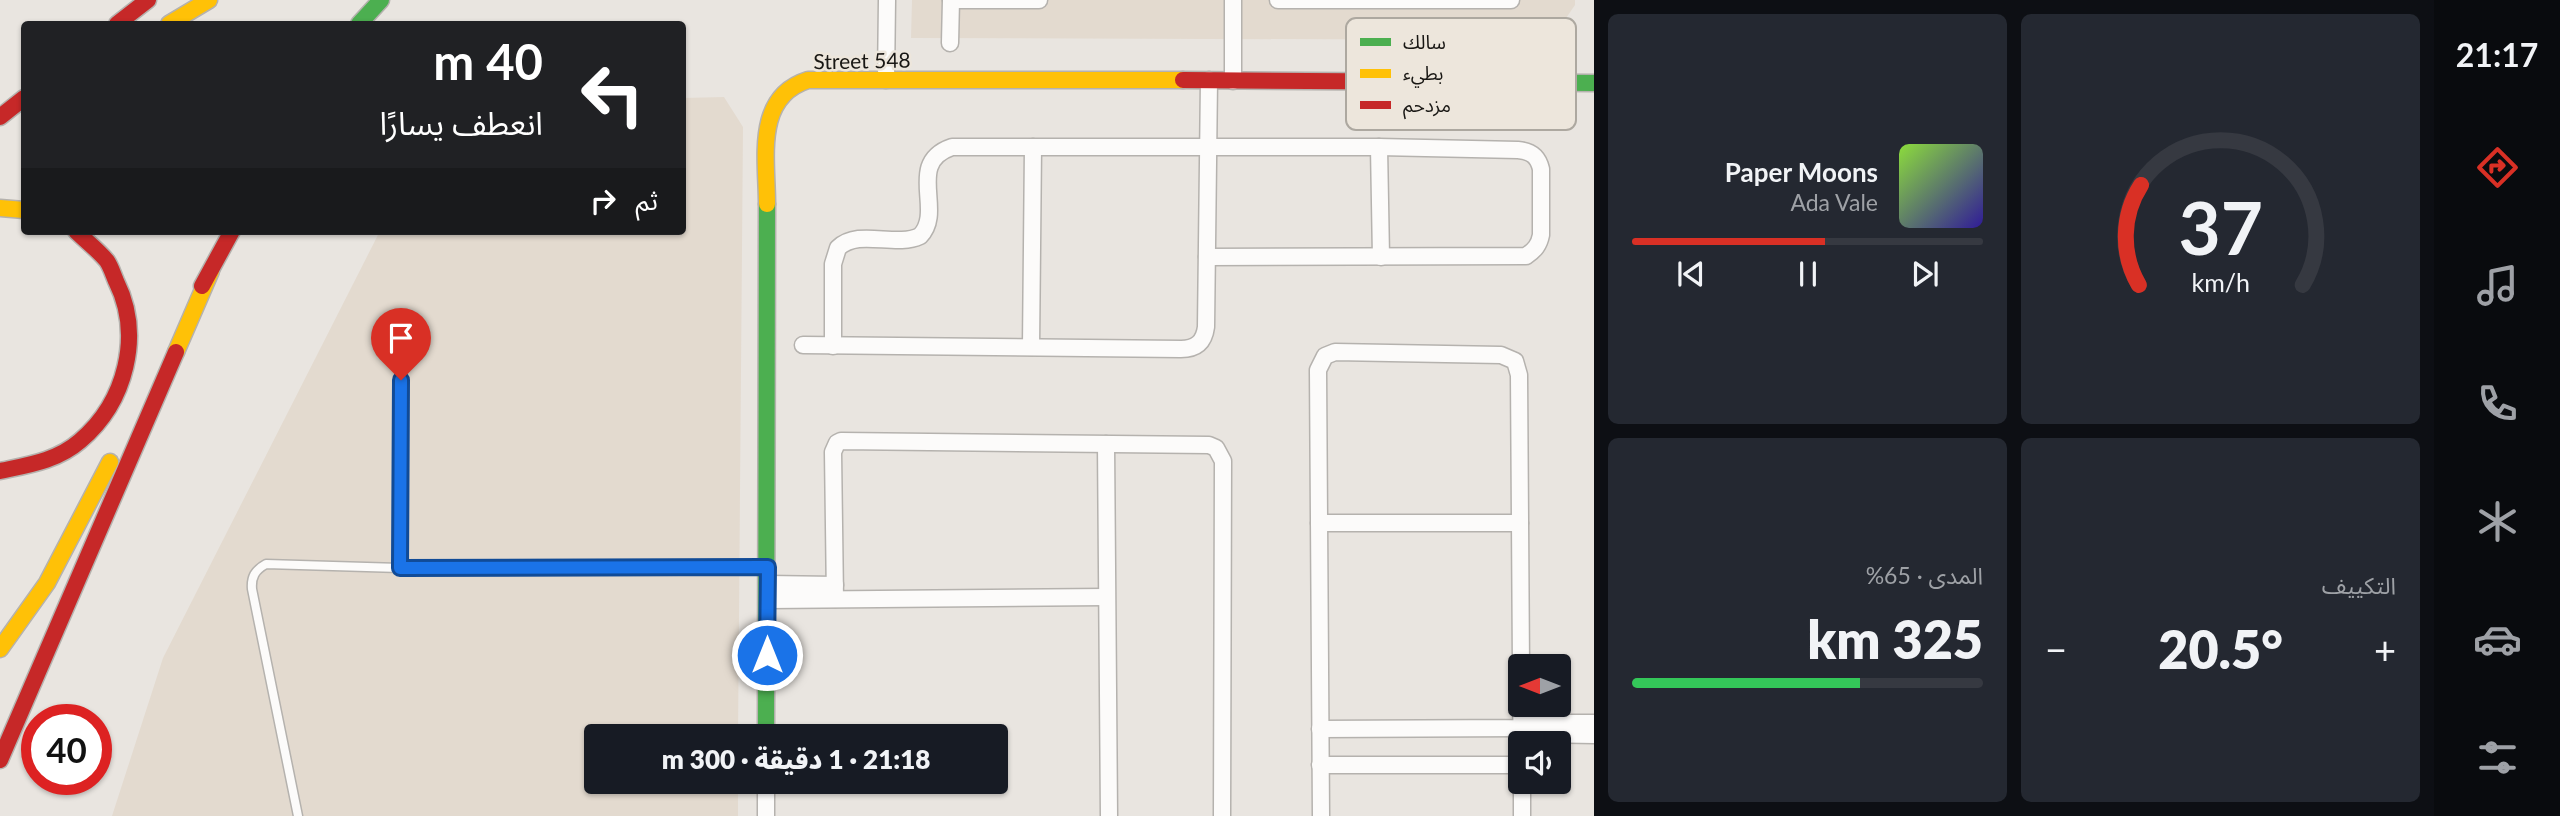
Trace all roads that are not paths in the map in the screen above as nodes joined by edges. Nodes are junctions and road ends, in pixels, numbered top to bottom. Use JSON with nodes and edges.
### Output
{"nodes":[{"id":1,"x":148,"y":0,"type":"edge"},
{"id":2,"x":209,"y":0,"type":"edge"},
{"id":3,"x":381,"y":0,"type":"edge"},
{"id":4,"x":887,"y":0,"type":"edge"},
{"id":5,"x":951,"y":0,"type":"edge"},
{"id":6,"x":1039,"y":0,"type":"edge"},
{"id":7,"x":1233,"y":0,"type":"edge"},
{"id":8,"x":1278,"y":0,"type":"edge"},
{"id":9,"x":1511,"y":0,"type":"edge"},
{"id":10,"x":1428,"y":1,"type":"edge"},
{"id":11,"x":121,"y":21,"type":"edge"},
{"id":12,"x":174,"y":21,"type":"edge"},
{"id":13,"x":362,"y":21,"type":"edge"},
{"id":14,"x":950,"y":43,"type":"dead end"},
{"id":15,"x":886,"y":80,"type":"junction"},
{"id":16,"x":1209,"y":80,"type":"junction"},
{"id":17,"x":1233,"y":81,"type":"junction"},
{"id":18,"x":1346,"y":82,"type":"edge"},
{"id":19,"x":1576,"y":83,"type":"edge"},
{"id":20,"x":1594,"y":83,"type":"edge"},
{"id":21,"x":21,"y":101,"type":"edge"},
{"id":22,"x":21,"y":108,"type":"edge"},
{"id":23,"x":0,"y":119,"type":"edge"},
{"id":24,"x":1032,"y":147,"type":"junction"},
{"id":25,"x":1380,"y":147,"type":"junction"},
{"id":26,"x":1208,"y":148,"type":"junction"},
{"id":27,"x":0,"y":208,"type":"edge"},
{"id":28,"x":21,"y":211,"type":"edge"},
{"id":29,"x":81,"y":235,"type":"edge"},
{"id":30,"x":230,"y":235,"type":"edge"},
{"id":31,"x":1207,"y":257,"type":"junction"},
{"id":32,"x":1381,"y":257,"type":"junction"},
{"id":33,"x":211,"y":271,"type":"junction"},
{"id":34,"x":803,"y":345,"type":"dead end"},
{"id":35,"x":833,"y":346,"type":"junction"},
{"id":36,"x":1031,"y":347,"type":"junction"},
{"id":37,"x":401,"y":380,"type":"dead end"},
{"id":38,"x":1106,"y":444,"type":"junction"},
{"id":39,"x":0,"y":471,"type":"edge"},
{"id":40,"x":1319,"y":523,"type":"junction"},
{"id":41,"x":1520,"y":523,"type":"junction"},
{"id":42,"x":768,"y":567,"type":"junction"},
{"id":43,"x":400,"y":568,"type":"junction"},
{"id":44,"x":768,"y":592,"type":"junction"},
{"id":45,"x":835,"y":592,"type":"junction"},
{"id":46,"x":1106,"y":597,"type":"junction"},
{"id":47,"x":0,"y":649,"type":"edge"},
{"id":48,"x":1521,"y":654,"type":"edge"},
{"id":49,"x":1594,"y":723,"type":"edge"},
{"id":50,"x":766,"y":724,"type":"edge"},
{"id":51,"x":1320,"y":729,"type":"junction"},
{"id":52,"x":1526,"y":731,"type":"edge"},
{"id":53,"x":1571,"y":735,"type":"edge"},
{"id":54,"x":1594,"y":735,"type":"edge"},
{"id":55,"x":1508,"y":736,"type":"edge"},
{"id":56,"x":0,"y":760,"type":"edge"},
{"id":57,"x":1320,"y":765,"type":"junction"},
{"id":58,"x":1508,"y":765,"type":"edge"},
{"id":59,"x":766,"y":794,"type":"edge"},
{"id":60,"x":1522,"y":794,"type":"edge"},
{"id":61,"x":298,"y":816,"type":"edge"},
{"id":62,"x":765,"y":816,"type":"edge"},
{"id":63,"x":1109,"y":816,"type":"edge"},
{"id":64,"x":1222,"y":816,"type":"edge"},
{"id":65,"x":1321,"y":816,"type":"edge"},
{"id":66,"x":1522,"y":816,"type":"edge"}],
"edges":[{"from":1,"to":11,"type":"main road"},
{"from":2,"to":12,"type":"main road"},
{"from":3,"to":13,"type":"main road"},
{"from":4,"to":15,"type":"street"},
{"from":5,"to":6,"type":"street"},
{"from":5,"to":14,"type":"street"},
{"from":7,"to":17,"type":"street"},
{"from":8,"to":10,"type":"street"},
{"from":9,"to":10,"type":"street"},
{"from":15,"to":16,"type":"main road","name":"Street 548"},
{"from":15,"to":42,"type":"main road","name":"Street 548"},
{"from":16,"to":17,"type":"main road","name":"Street 548"},
{"from":16,"to":26,"type":"street"},
{"from":17,"to":18,"type":"main road","name":"Street 548"},
{"from":19,"to":20,"type":"main road","name":"Street 548"},
{"from":21,"to":23,"type":"main road"},
{"from":22,"to":23,"type":"main road"},
{"from":24,"to":26,"type":"street"},
{"from":24,"to":35,"type":"street"},
{"from":24,"to":36,"type":"street"},
{"from":25,"to":26,"type":"street"},
{"from":25,"to":32,"type":"street"},
{"from":25,"to":32,"type":"street"},
{"from":26,"to":31,"type":"street"},
{"from":27,"to":28,"type":"main road"},
{"from":29,"to":39,"type":"main road"},
{"from":30,"to":33,"type":"main road"},
{"from":31,"to":32,"type":"street"},
{"from":31,"to":36,"type":"street"},
{"from":33,"to":47,"type":"main road"},
{"from":33,"to":56,"type":"main road"},
{"from":34,"to":35,"type":"street"},
{"from":35,"to":36,"type":"street"},
{"from":37,"to":43,"type":"lane"},
{"from":38,"to":45,"type":"street"},
{"from":38,"to":46,"type":"street"},
{"from":38,"to":64,"type":"street"},
{"from":40,"to":41,"type":"street"},
{"from":40,"to":41,"type":"street"},
{"from":40,"to":51,"type":"street"},
{"from":41,"to":48,"type":"street"},
{"from":42,"to":43,"type":"lane"},
{"from":42,"to":44,"type":"main road","name":"Street 548"},
{"from":43,"to":61,"type":"lane"},
{"from":44,"to":45,"type":"street"},
{"from":44,"to":50,"type":"main road","name":"Street 548"},
{"from":45,"to":46,"type":"street"},
{"from":46,"to":63,"type":"street"},
{"from":49,"to":52,"type":"street"},
{"from":51,"to":55,"type":"street"},
{"from":51,"to":57,"type":"street"},
{"from":53,"to":54,"type":"street"},
{"from":57,"to":58,"type":"street"},
{"from":57,"to":65,"type":"street"},
{"from":59,"to":62,"type":"street"},
{"from":60,"to":66,"type":"street"}]}
